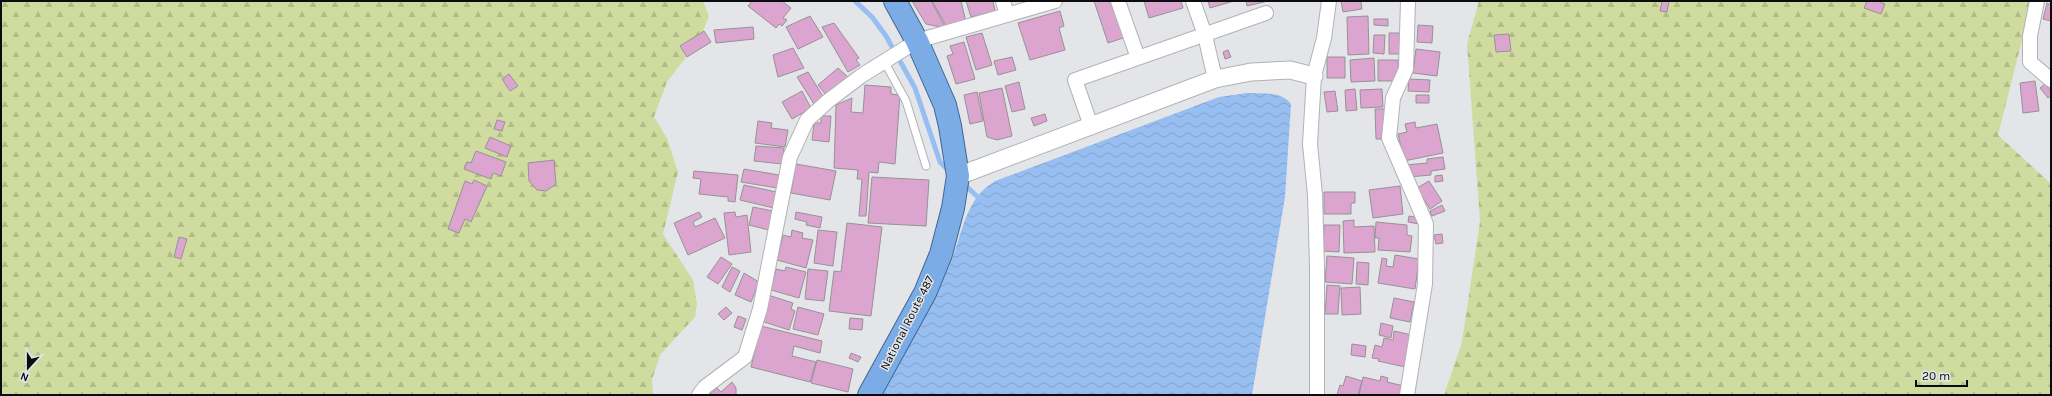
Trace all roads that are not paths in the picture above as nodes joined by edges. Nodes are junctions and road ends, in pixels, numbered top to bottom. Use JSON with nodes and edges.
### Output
{"nodes":[{"id":1,"x":895,"y":1,"type":"edge"},
{"id":2,"x":1003,"y":1,"type":"edge"},
{"id":3,"x":1056,"y":1,"type":"edge"},
{"id":4,"x":1118,"y":1,"type":"edge"},
{"id":5,"x":1193,"y":1,"type":"edge"},
{"id":6,"x":1329,"y":1,"type":"edge"},
{"id":7,"x":1408,"y":1,"type":"edge"},
{"id":8,"x":2037,"y":1,"type":"edge"},
{"id":9,"x":1266,"y":13,"type":"dead end"},
{"id":10,"x":1007,"y":15,"type":"junction"},
{"id":11,"x":1204,"y":35,"type":"junction"},
{"id":12,"x":917,"y":41,"type":"junction"},
{"id":13,"x":1138,"y":58,"type":"junction"},
{"id":14,"x":884,"y":60,"type":"junction"},
{"id":15,"x":1314,"y":76,"type":"junction"},
{"id":16,"x":1215,"y":79,"type":"junction"},
{"id":17,"x":2051,"y":80,"type":"edge"},
{"id":18,"x":1091,"y":126,"type":"junction"},
{"id":19,"x":926,"y":166,"type":"dead end"},
{"id":20,"x":958,"y":176,"type":"junction"},
{"id":21,"x":699,"y":395,"type":"edge"},
{"id":22,"x":869,"y":395,"type":"edge"},
{"id":23,"x":1317,"y":395,"type":"edge"},
{"id":24,"x":1407,"y":395,"type":"edge"}],
"edges":[{"from":1,"to":12,"type":"highway","name":"National Route 487"},
{"from":2,"to":10,"type":"street"},
{"from":3,"to":10,"type":"street"},
{"from":4,"to":13,"type":"street"},
{"from":5,"to":11,"type":"street"},
{"from":6,"to":15,"type":"street"},
{"from":7,"to":24,"type":"street"},
{"from":8,"to":17,"type":"street"},
{"from":9,"to":11,"type":"street"},
{"from":10,"to":12,"type":"street"},
{"from":11,"to":13,"type":"street"},
{"from":11,"to":16,"type":"street"},
{"from":12,"to":14,"type":"street"},
{"from":12,"to":20,"type":"highway","name":"National Route 487"},
{"from":13,"to":18,"type":"street"},
{"from":14,"to":19,"type":"lane"},
{"from":14,"to":21,"type":"street"},
{"from":15,"to":16,"type":"street"},
{"from":15,"to":23,"type":"street"},
{"from":16,"to":18,"type":"street"},
{"from":18,"to":20,"type":"street"},
{"from":20,"to":22,"type":"highway","name":"National Route 487"}]}
